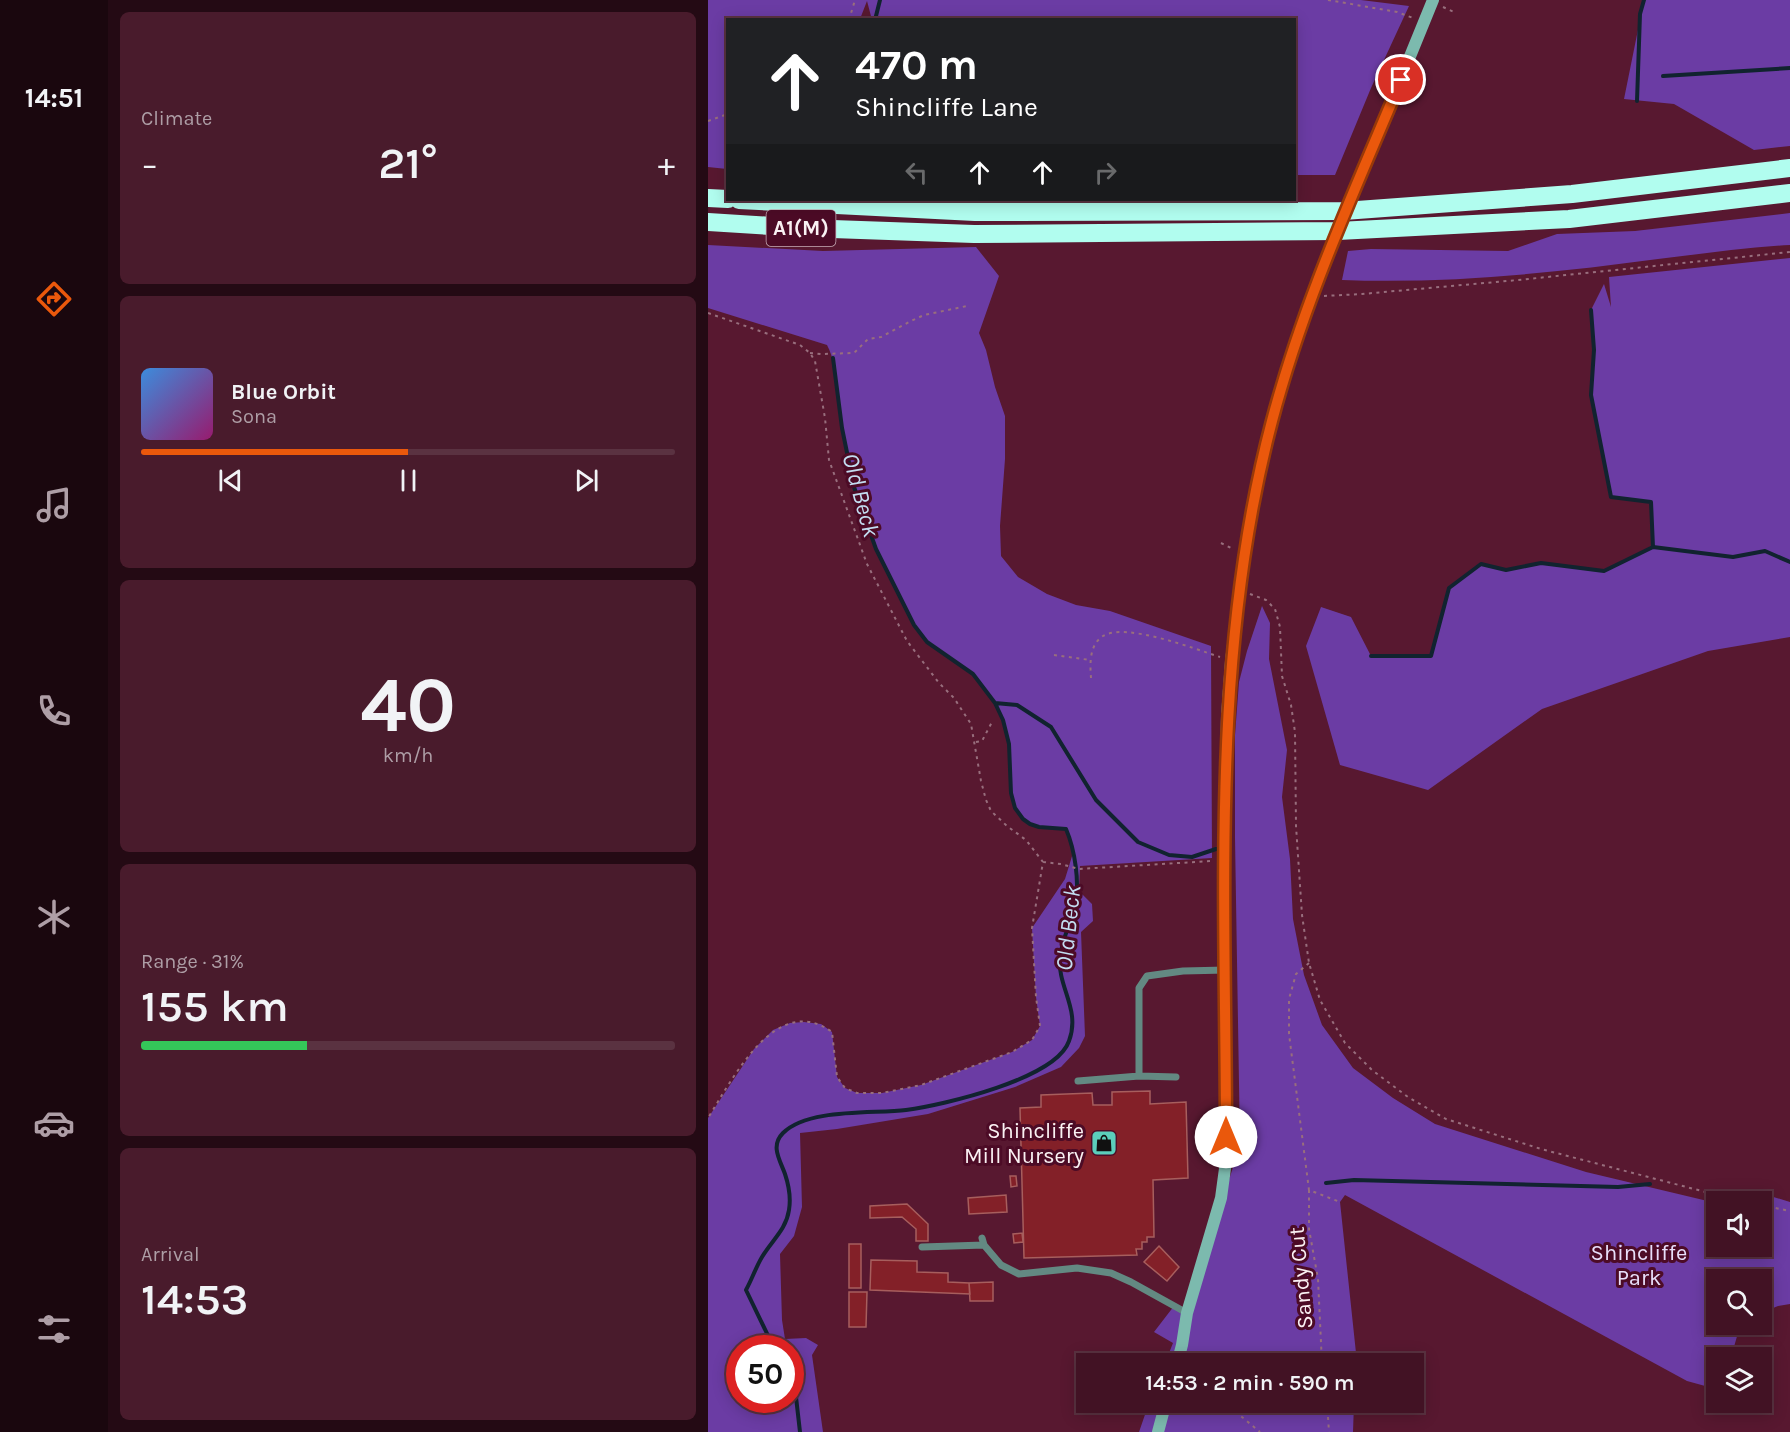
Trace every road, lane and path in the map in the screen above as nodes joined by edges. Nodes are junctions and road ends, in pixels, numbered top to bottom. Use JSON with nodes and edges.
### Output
{"nodes":[{"id":1,"x":855,"y":0,"type":"edge"},
{"id":2,"x":1328,"y":0,"type":"edge"},
{"id":3,"x":1433,"y":0,"type":"edge"},
{"id":4,"x":850,"y":18,"type":"edge"},
{"id":5,"x":1425,"y":22,"type":"junction"},
{"id":6,"x":726,"y":115,"type":"edge"},
{"id":7,"x":708,"y":121,"type":"edge"},
{"id":8,"x":1790,"y":168,"type":"edge"},
{"id":9,"x":1790,"y":193,"type":"edge"},
{"id":10,"x":708,"y":198,"type":"edge"},
{"id":11,"x":726,"y":199,"type":"edge"},
{"id":12,"x":759,"y":201,"type":"edge"},
{"id":13,"x":708,"y":222,"type":"edge"},
{"id":14,"x":1790,"y":252,"type":"edge"},
{"id":15,"x":1312,"y":294,"type":"junction"},
{"id":16,"x":967,"y":306,"type":"dead end"},
{"id":17,"x":708,"y":313,"type":"edge"},
{"id":18,"x":810,"y":352,"type":"junction"},
{"id":19,"x":1239,"y":592,"type":"junction"},
{"id":20,"x":1054,"y":655,"type":"dead end"},
{"id":21,"x":1090,"y":660,"type":"junction"},
{"id":22,"x":1231,"y":661,"type":"junction"},
{"id":23,"x":1092,"y":678,"type":"dead end"},
{"id":24,"x":992,"y":722,"type":"dead end"},
{"id":25,"x":976,"y":742,"type":"junction"},
{"id":26,"x":1224,"y":861,"type":"junction"},
{"id":27,"x":1043,"y":862,"type":"junction"},
{"id":28,"x":1309,"y":963,"type":"junction"},
{"id":29,"x":1226,"y":970,"type":"junction"},
{"id":30,"x":1139,"y":1076,"type":"junction"},
{"id":31,"x":1176,"y":1077,"type":"dead end"},
{"id":32,"x":1078,"y":1081,"type":"dead end"},
{"id":33,"x":708,"y":1118,"type":"edge"},
{"id":34,"x":1309,"y":1190,"type":"junction"},
{"id":35,"x":1706,"y":1192,"type":"edge"},
{"id":36,"x":1340,"y":1202,"type":"dead end"},
{"id":37,"x":1772,"y":1207,"type":"edge"},
{"id":38,"x":1790,"y":1211,"type":"edge"},
{"id":39,"x":922,"y":1247,"type":"dead end"},
{"id":40,"x":1187,"y":1313,"type":"junction"},
{"id":41,"x":1180,"y":1353,"type":"edge"},
{"id":42,"x":1321,"y":1353,"type":"edge"},
{"id":43,"x":1163,"y":1413,"type":"edge"},
{"id":44,"x":1237,"y":1413,"type":"edge"},
{"id":45,"x":1328,"y":1413,"type":"edge"},
{"id":46,"x":1158,"y":1432,"type":"edge"},
{"id":47,"x":1260,"y":1432,"type":"edge"},
{"id":48,"x":1329,"y":1432,"type":"edge"}],
"edges":[{"from":1,"to":4,"type":"path"},
{"from":2,"to":5,"type":"path"},
{"from":3,"to":5,"type":"main road"},
{"from":5,"to":15,"type":"main road","bridge":true},
{"from":6,"to":7,"type":"path"},
{"from":8,"to":12,"type":"highway","number":"A1(M)"},
{"from":9,"to":13,"type":"highway","number":"A1(M)"},
{"from":10,"to":11,"type":"highway"},
{"from":14,"to":15,"type":"path"},
{"from":15,"to":19,"type":"main road"},
{"from":16,"to":18,"type":"path"},
{"from":17,"to":18,"type":"path"},
{"from":18,"to":25,"type":"path"},
{"from":19,"to":22,"type":"main road"},
{"from":19,"to":28,"type":"path"},
{"from":20,"to":21,"type":"path"},
{"from":21,"to":22,"type":"path"},
{"from":21,"to":23,"type":"path"},
{"from":22,"to":26,"type":"main road"},
{"from":24,"to":25,"type":"path"},
{"from":25,"to":27,"type":"path"},
{"from":26,"to":27,"type":"path"},
{"from":26,"to":29,"type":"main road"},
{"from":27,"to":33,"type":"path"},
{"from":28,"to":34,"type":"path","name":"Sandy Cut"},
{"from":28,"to":35,"type":"path"},
{"from":29,"to":30,"type":"lane"},
{"from":29,"to":40,"type":"main road"},
{"from":30,"to":31,"type":"lane"},
{"from":30,"to":32,"type":"lane"},
{"from":34,"to":36,"type":"path"},
{"from":34,"to":42,"type":"path","name":"Sandy Cut"},
{"from":37,"to":38,"type":"path"},
{"from":39,"to":40,"type":"lane"},
{"from":40,"to":41,"type":"main road"},
{"from":43,"to":46,"type":"main road"},
{"from":44,"to":47,"type":"path"},
{"from":45,"to":48,"type":"path"}]}
